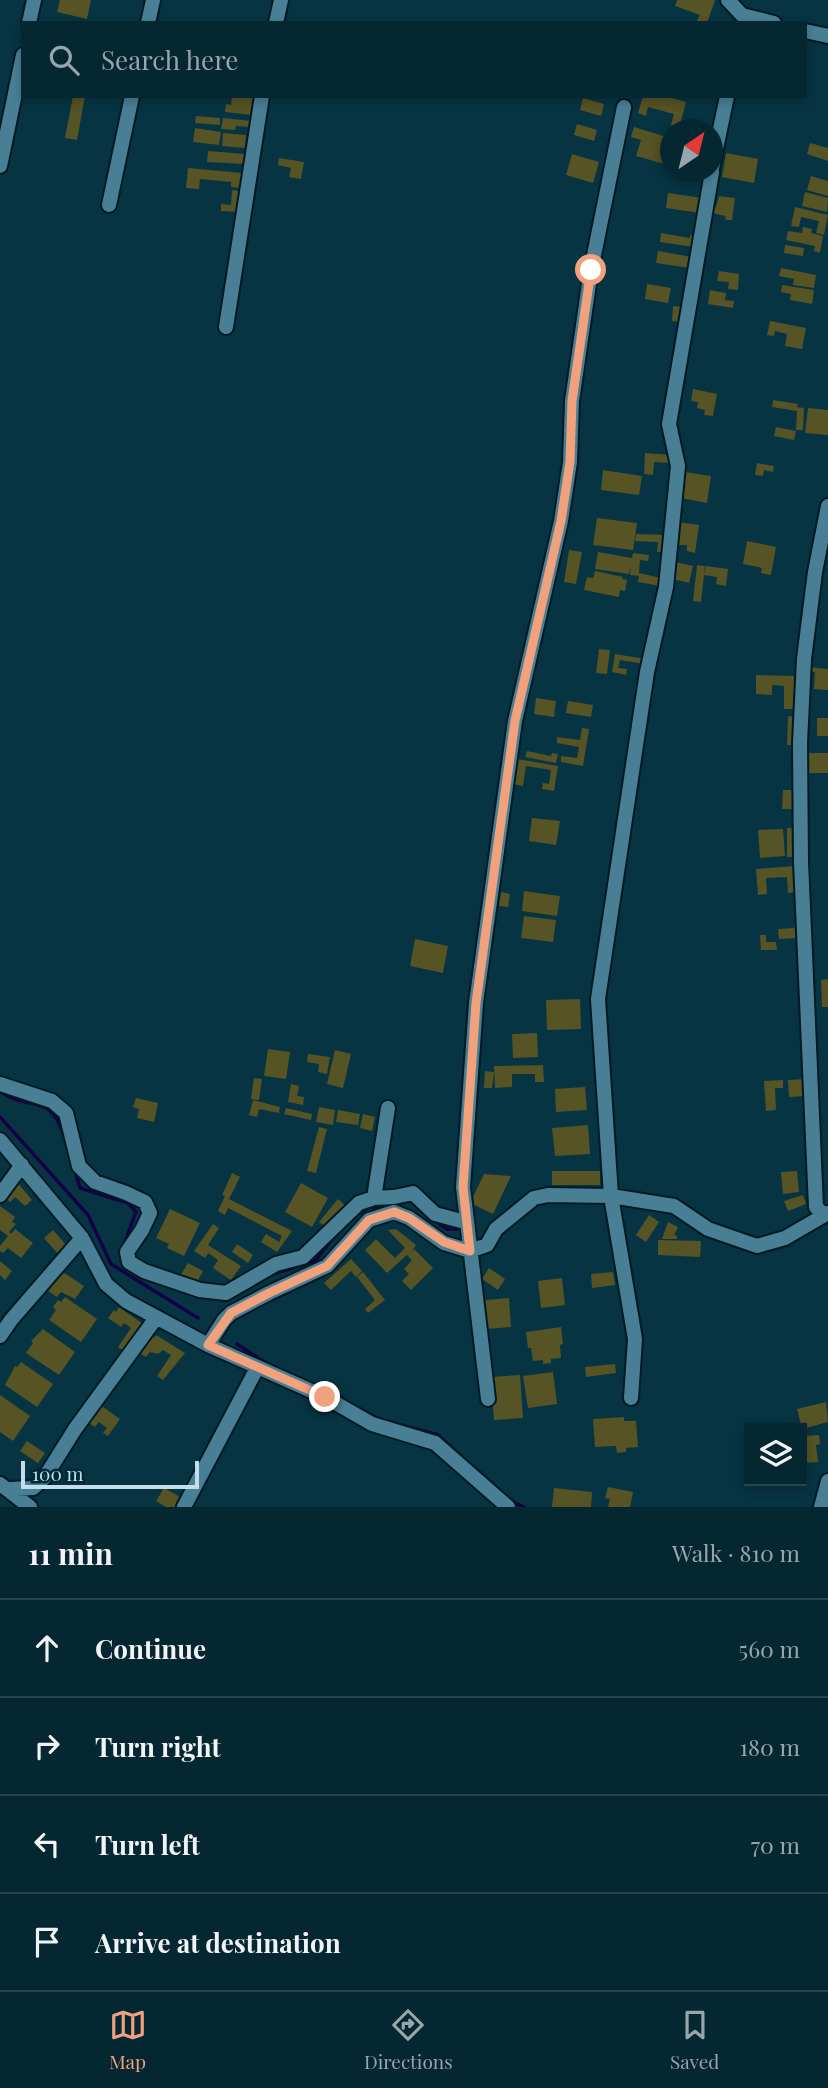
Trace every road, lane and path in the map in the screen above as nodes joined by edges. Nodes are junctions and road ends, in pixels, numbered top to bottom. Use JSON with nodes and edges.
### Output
{"nodes":[{"id":1,"x":34,"y":0,"type":"edge"},
{"id":2,"x":153,"y":0,"type":"edge"},
{"id":3,"x":281,"y":0,"type":"edge"},
{"id":4,"x":728,"y":0,"type":"edge"},
{"id":5,"x":741,"y":19,"type":"edge"},
{"id":6,"x":29,"y":21,"type":"edge"},
{"id":7,"x":148,"y":21,"type":"edge"},
{"id":8,"x":276,"y":21,"type":"edge"},
{"id":9,"x":807,"y":31,"type":"edge"},
{"id":10,"x":828,"y":36,"type":"edge"},
{"id":11,"x":21,"y":65,"type":"edge"},
{"id":12,"x":132,"y":98,"type":"edge"},
{"id":13,"x":262,"y":98,"type":"edge"},
{"id":14,"x":727,"y":98,"type":"edge"},
{"id":15,"x":624,"y":107,"type":"dead end"},
{"id":16,"x":722,"y":119,"type":"edge"},
{"id":17,"x":0,"y":166,"type":"edge"},
{"id":18,"x":710,"y":182,"type":"edge"},
{"id":19,"x":109,"y":205,"type":"dead end"},
{"id":20,"x":226,"y":327,"type":"dead end"},
{"id":21,"x":828,"y":506,"type":"edge"},
{"id":22,"x":0,"y":1084,"type":"edge"},
{"id":23,"x":388,"y":1108,"type":"dead end"},
{"id":24,"x":0,"y":1140,"type":"edge"},
{"id":25,"x":22,"y":1165,"type":"junction"},
{"id":26,"x":0,"y":1195,"type":"edge"},
{"id":27,"x":611,"y":1196,"type":"junction"},
{"id":28,"x":374,"y":1198,"type":"junction"},
{"id":29,"x":826,"y":1214,"type":"edge"},
{"id":30,"x":465,"y":1222,"type":"junction"},
{"id":31,"x":82,"y":1238,"type":"junction"},
{"id":32,"x":470,"y":1251,"type":"junction"},
{"id":33,"x":156,"y":1318,"type":"junction"},
{"id":34,"x":0,"y":1336,"type":"edge"},
{"id":35,"x":208,"y":1345,"type":"junction"},
{"id":36,"x":257,"y":1368,"type":"junction"},
{"id":37,"x":631,"y":1398,"type":"dead end"},
{"id":38,"x":488,"y":1399,"type":"dead end"},
{"id":39,"x":828,"y":1482,"type":"edge"},
{"id":40,"x":5,"y":1486,"type":"edge"},
{"id":41,"x":30,"y":1507,"type":"edge"},
{"id":42,"x":184,"y":1507,"type":"edge"},
{"id":43,"x":508,"y":1507,"type":"edge"},
{"id":44,"x":821,"y":1507,"type":"edge"}],
"edges":[{"from":1,"to":6,"type":"street"},
{"from":2,"to":7,"type":"street"},
{"from":3,"to":8,"type":"street"},
{"from":4,"to":5,"type":"street"},
{"from":9,"to":10,"type":"street"},
{"from":11,"to":17,"type":"street"},
{"from":12,"to":19,"type":"street"},
{"from":13,"to":20,"type":"street"},
{"from":14,"to":16,"type":"street"},
{"from":15,"to":30,"type":"street"},
{"from":18,"to":27,"type":"street"},
{"from":21,"to":29,"type":"street"},
{"from":22,"to":28,"type":"street"},
{"from":23,"to":28,"type":"street"},
{"from":24,"to":25,"type":"street"},
{"from":25,"to":26,"type":"street"},
{"from":25,"to":31,"type":"street"},
{"from":27,"to":29,"type":"street"},
{"from":27,"to":32,"type":"street"},
{"from":27,"to":37,"type":"street"},
{"from":28,"to":30,"type":"street"},
{"from":30,"to":32,"type":"street"},
{"from":31,"to":33,"type":"street"},
{"from":31,"to":34,"type":"street"},
{"from":32,"to":35,"type":"street"},
{"from":32,"to":38,"type":"street"},
{"from":33,"to":35,"type":"street"},
{"from":33,"to":40,"type":"street"},
{"from":35,"to":36,"type":"street"},
{"from":36,"to":42,"type":"street"},
{"from":36,"to":43,"type":"street"},
{"from":39,"to":44,"type":"street"},
{"from":40,"to":41,"type":"street"}]}
